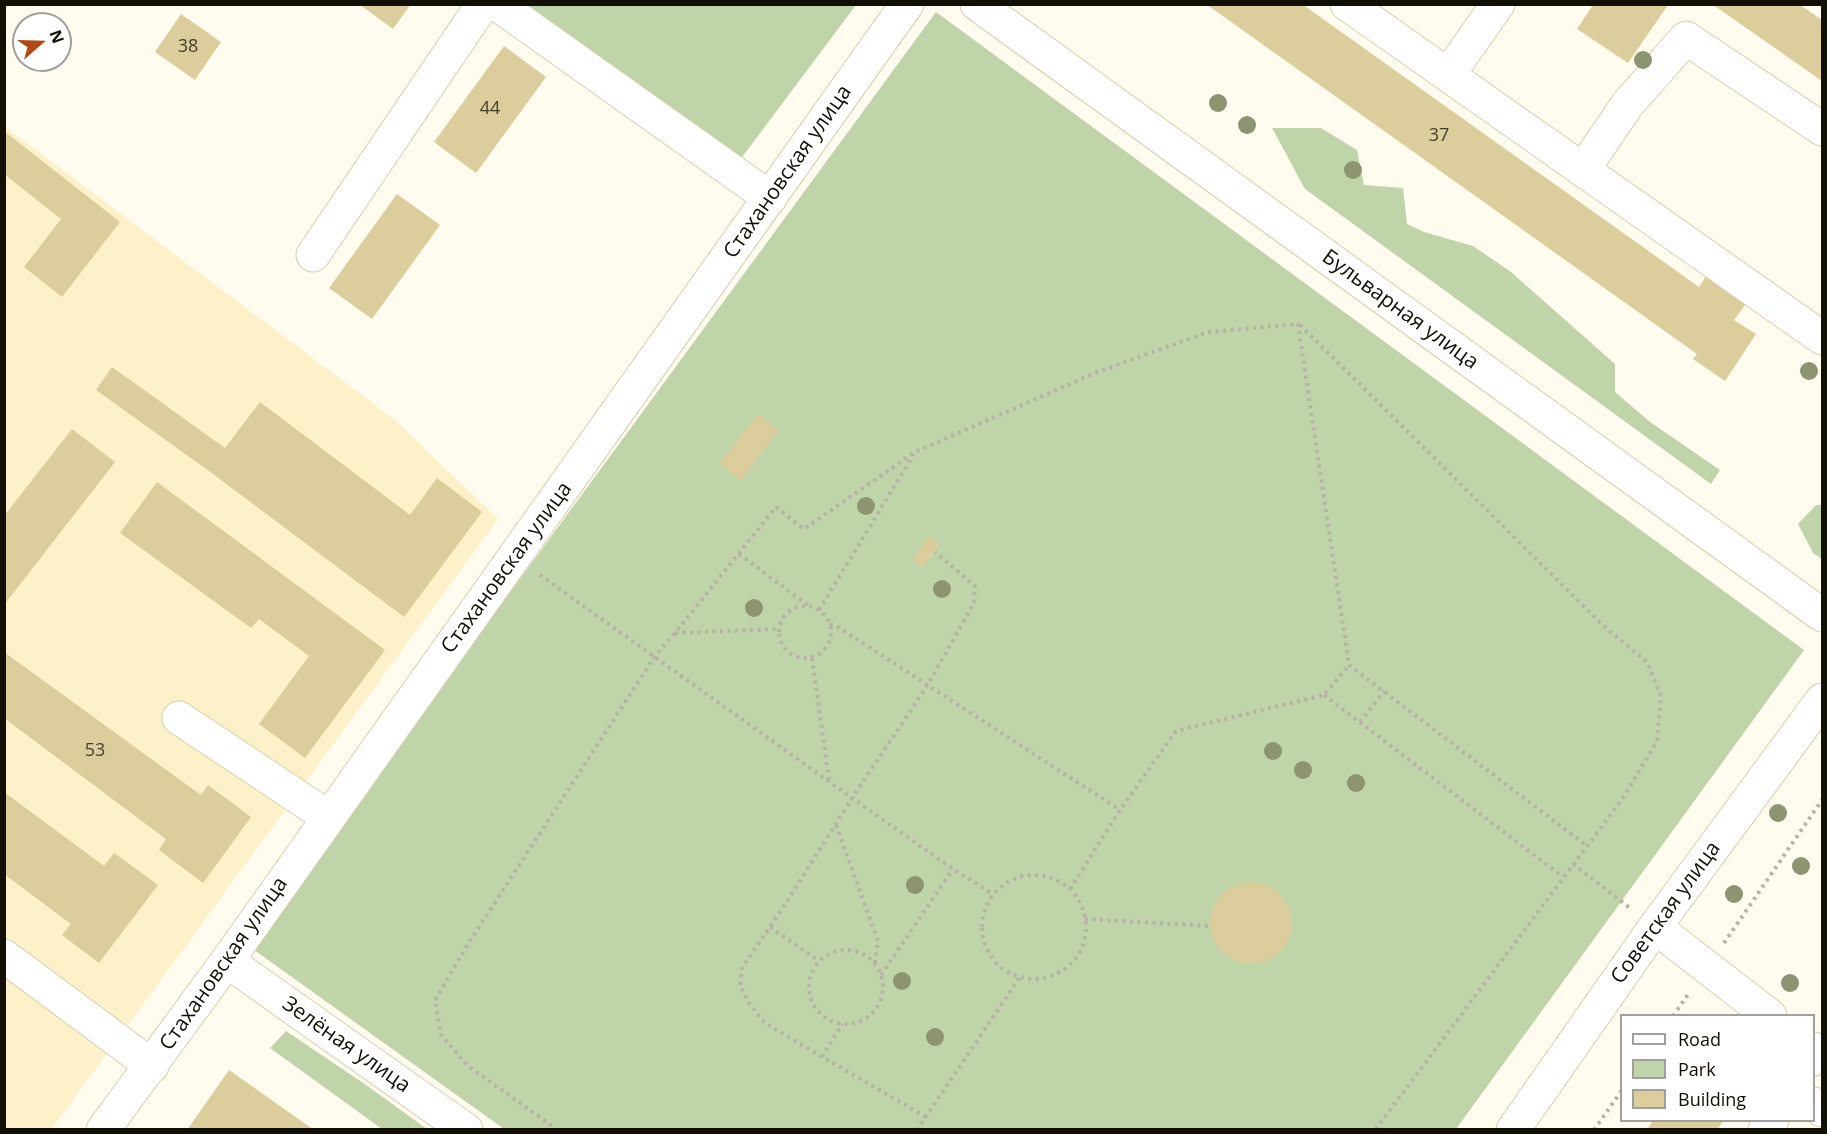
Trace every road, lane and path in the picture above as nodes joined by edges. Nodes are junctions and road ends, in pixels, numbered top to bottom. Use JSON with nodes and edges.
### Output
{"nodes":[{"id":1,"x":483,"y":4,"type":"edge"},
{"id":2,"x":497,"y":4,"type":"edge"},
{"id":3,"x":907,"y":4,"type":"edge"},
{"id":4,"x":976,"y":4,"type":"edge"},
{"id":5,"x":1347,"y":4,"type":"edge"},
{"id":6,"x":1498,"y":4,"type":"edge"},
{"id":7,"x":1448,"y":75,"type":"junction"},
{"id":8,"x":1822,"y":129,"type":"edge"},
{"id":9,"x":1583,"y":170,"type":"junction"},
{"id":10,"x":770,"y":198,"type":"junction"},
{"id":11,"x":313,"y":255,"type":"dead end"},
{"id":12,"x":1298,"y":324,"type":"junction"},
{"id":13,"x":1822,"y":338,"type":"edge"},
{"id":14,"x":915,"y":452,"type":"junction"},
{"id":15,"x":934,"y":552,"type":"dead end"},
{"id":16,"x":739,"y":554,"type":"junction"},
{"id":17,"x":515,"y":558,"type":"junction"},
{"id":18,"x":810,"y":607,"type":"junction"},
{"id":19,"x":819,"y":610,"type":"junction"},
{"id":20,"x":1822,"y":615,"type":"edge"},
{"id":21,"x":830,"y":624,"type":"junction"},
{"id":22,"x":779,"y":629,"type":"junction"},
{"id":23,"x":675,"y":633,"type":"junction"},
{"id":24,"x":655,"y":656,"type":"junction"},
{"id":25,"x":812,"y":658,"type":"junction"},
{"id":26,"x":1349,"y":665,"type":"junction"},
{"id":27,"x":927,"y":686,"type":"junction"},
{"id":28,"x":1384,"y":691,"type":"junction"},
{"id":29,"x":1324,"y":694,"type":"junction"},
{"id":30,"x":1822,"y":700,"type":"edge"},
{"id":31,"x":179,"y":718,"type":"dead end"},
{"id":32,"x":1360,"y":722,"type":"junction"},
{"id":33,"x":829,"y":781,"type":"junction"},
{"id":34,"x":852,"y":798,"type":"junction"},
{"id":35,"x":1822,"y":800,"type":"edge"},
{"id":36,"x":1120,"y":810,"type":"junction"},
{"id":37,"x":328,"y":817,"type":"junction"},
{"id":38,"x":836,"y":824,"type":"junction"},
{"id":39,"x":1587,"y":846,"type":"junction"},
{"id":40,"x":1573,"y":864,"type":"junction"},
{"id":41,"x":953,"y":869,"type":"junction"},
{"id":42,"x":1563,"y":877,"type":"junction"},
{"id":43,"x":1070,"y":890,"type":"junction"},
{"id":44,"x":993,"y":894,"type":"junction"},
{"id":45,"x":1085,"y":920,"type":"junction"},
{"id":46,"x":1209,"y":926,"type":"dead end"},
{"id":47,"x":770,"y":927,"type":"junction"},
{"id":48,"x":1655,"y":927,"type":"junction"},
{"id":49,"x":4,"y":956,"type":"edge"},
{"id":50,"x":819,"y":961,"type":"junction"},
{"id":51,"x":227,"y":962,"type":"junction"},
{"id":52,"x":875,"y":964,"type":"junction"},
{"id":53,"x":1707,"y":967,"type":"junction"},
{"id":54,"x":881,"y":975,"type":"junction"},
{"id":55,"x":1020,"y":977,"type":"junction"},
{"id":56,"x":1674,"y":1014,"type":"edge"},
{"id":57,"x":1767,"y":1014,"type":"edge"},
{"id":58,"x":842,"y":1024,"type":"junction"},
{"id":59,"x":822,"y":1057,"type":"junction"},
{"id":60,"x":152,"y":1065,"type":"junction"},
{"id":61,"x":1620,"y":1093,"type":"edge"},
{"id":62,"x":926,"y":1117,"type":"junction"},
{"id":63,"x":108,"y":1128,"type":"edge"},
{"id":64,"x":466,"y":1130,"type":"edge"},
{"id":65,"x":558,"y":1130,"type":"edge"},
{"id":66,"x":917,"y":1130,"type":"edge"},
{"id":67,"x":1375,"y":1130,"type":"edge"},
{"id":68,"x":1513,"y":1130,"type":"edge"},
{"id":69,"x":1594,"y":1130,"type":"edge"}],
"edges":[{"from":1,"to":11,"type":"street"},
{"from":2,"to":10,"type":"street"},
{"from":3,"to":10,"type":"street","name":"Стахановская улица"},
{"from":4,"to":20,"type":"street","name":"Бульварная улица"},
{"from":5,"to":7,"type":"street"},
{"from":6,"to":7,"type":"street"},
{"from":7,"to":9,"type":"street"},
{"from":8,"to":9,"type":"street"},
{"from":9,"to":13,"type":"street"},
{"from":10,"to":17,"type":"street","name":"Стахановская улица"},
{"from":12,"to":14,"type":"path"},
{"from":12,"to":26,"type":"path"},
{"from":12,"to":39,"type":"path"},
{"from":14,"to":16,"type":"path"},
{"from":14,"to":19,"type":"path"},
{"from":15,"to":27,"type":"path"},
{"from":16,"to":18,"type":"path"},
{"from":16,"to":23,"type":"path"},
{"from":17,"to":24,"type":"path"},
{"from":17,"to":37,"type":"street","name":"Стахановская улица"},
{"from":18,"to":19,"type":"path"},
{"from":18,"to":22,"type":"path"},
{"from":19,"to":21,"type":"path"},
{"from":21,"to":25,"type":"path"},
{"from":21,"to":27,"type":"path"},
{"from":22,"to":23,"type":"path"},
{"from":22,"to":25,"type":"path"},
{"from":23,"to":24,"type":"path"},
{"from":24,"to":33,"type":"path"},
{"from":24,"to":65,"type":"path"},
{"from":25,"to":33,"type":"path"},
{"from":26,"to":28,"type":"path"},
{"from":26,"to":29,"type":"path"},
{"from":27,"to":34,"type":"path"},
{"from":27,"to":36,"type":"path"},
{"from":28,"to":32,"type":"path"},
{"from":28,"to":39,"type":"path"},
{"from":29,"to":32,"type":"path"},
{"from":29,"to":36,"type":"path"},
{"from":30,"to":48,"type":"street","name":"Советская улица"},
{"from":31,"to":37,"type":"street"},
{"from":32,"to":42,"type":"path"},
{"from":33,"to":34,"type":"path"},
{"from":34,"to":38,"type":"path"},
{"from":34,"to":41,"type":"path"},
{"from":35,"to":53,"type":"path"},
{"from":36,"to":43,"type":"path"},
{"from":37,"to":51,"type":"street","name":"Стахановская улица"},
{"from":38,"to":47,"type":"path"},
{"from":38,"to":52,"type":"path"},
{"from":39,"to":40,"type":"path"},
{"from":40,"to":42,"type":"path"},
{"from":40,"to":48,"type":"path"},
{"from":41,"to":44,"type":"path"},
{"from":41,"to":54,"type":"path"},
{"from":42,"to":67,"type":"path"},
{"from":43,"to":44,"type":"path"},
{"from":43,"to":45,"type":"path"},
{"from":44,"to":55,"type":"path"},
{"from":45,"to":46,"type":"path"},
{"from":45,"to":55,"type":"path"},
{"from":47,"to":50,"type":"path"},
{"from":47,"to":59,"type":"path"},
{"from":48,"to":53,"type":"street"},
{"from":48,"to":68,"type":"street","name":"Советская улица"},
{"from":49,"to":60,"type":"street"},
{"from":50,"to":52,"type":"path"},
{"from":50,"to":58,"type":"path"},
{"from":51,"to":60,"type":"street","name":"Стахановская улица"},
{"from":51,"to":64,"type":"street","name":"Зелёная улица"},
{"from":52,"to":54,"type":"path"},
{"from":53,"to":56,"type":"path"},
{"from":53,"to":57,"type":"street"},
{"from":54,"to":58,"type":"path"},
{"from":55,"to":62,"type":"path"},
{"from":58,"to":59,"type":"path"},
{"from":59,"to":62,"type":"path"},
{"from":60,"to":63,"type":"street","name":"Стахановская улица"},
{"from":61,"to":69,"type":"path"},
{"from":62,"to":66,"type":"path"}]}
